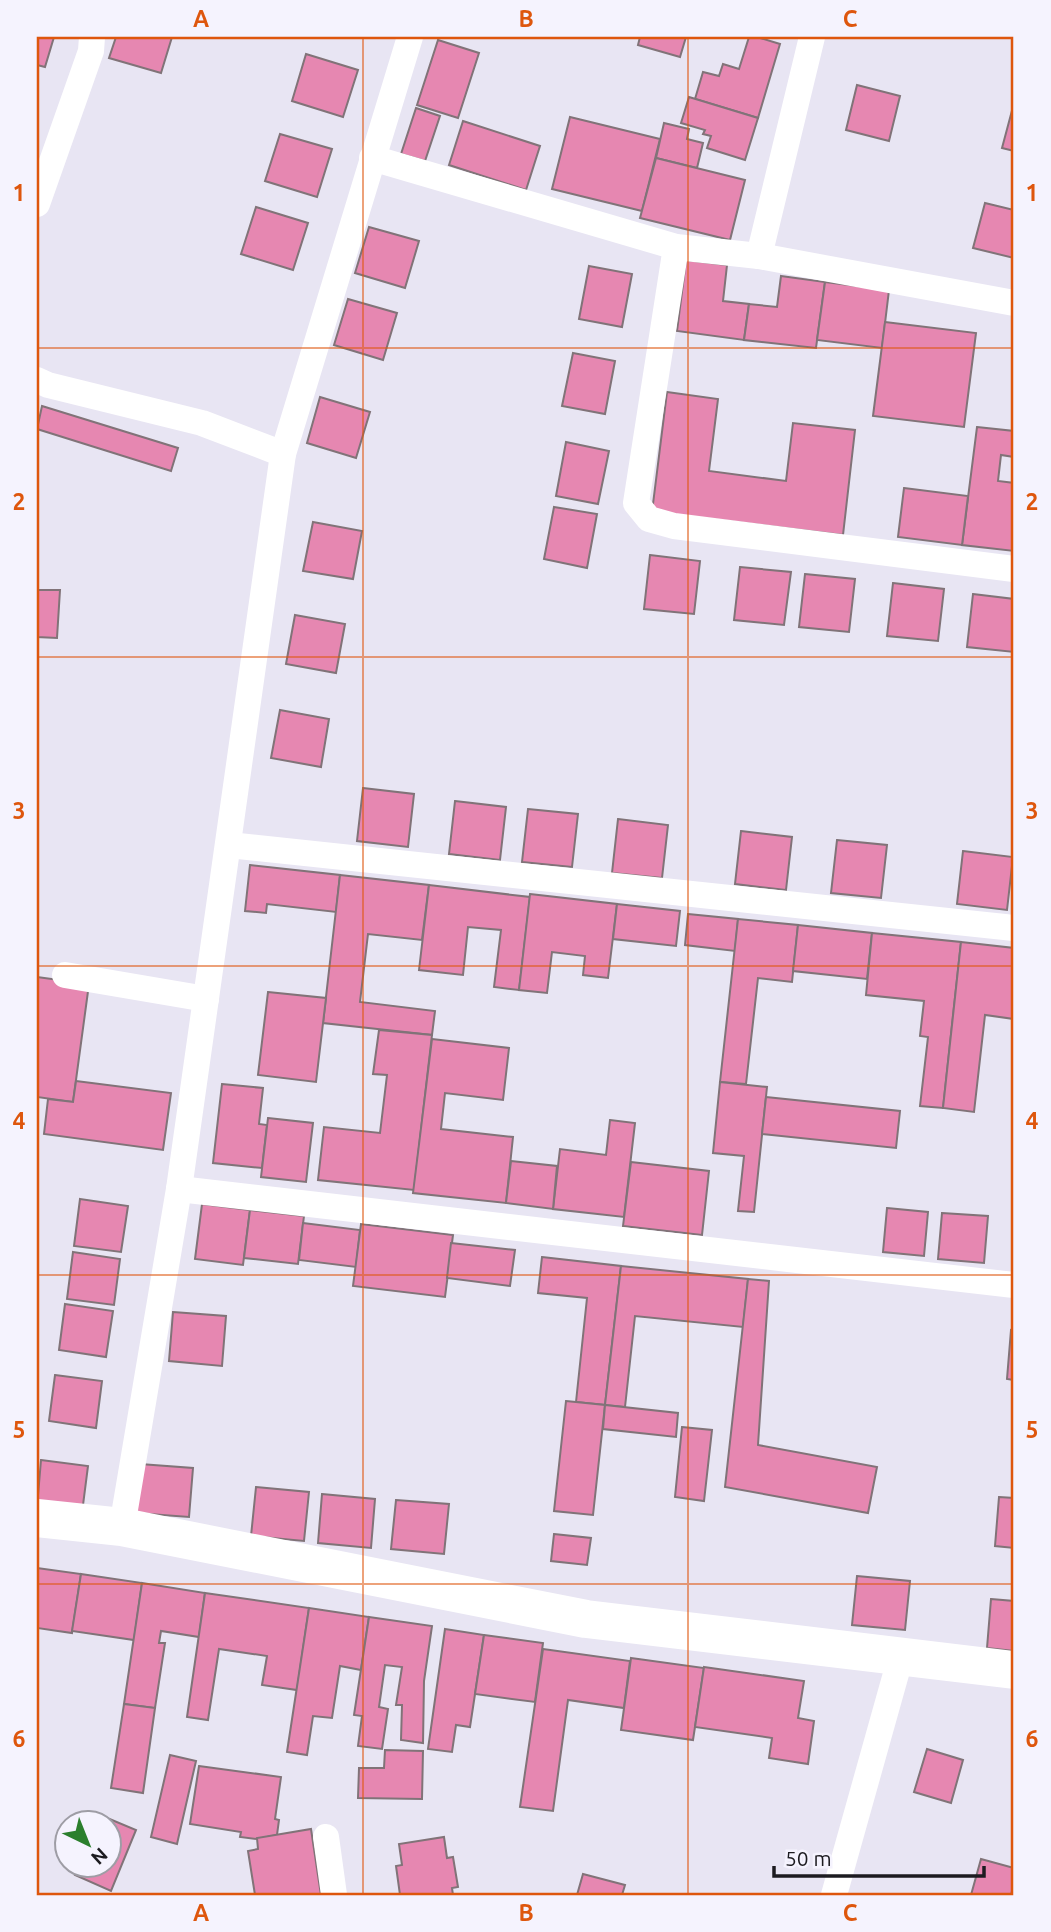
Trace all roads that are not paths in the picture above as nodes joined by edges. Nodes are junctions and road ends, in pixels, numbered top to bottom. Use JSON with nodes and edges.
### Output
{"nodes":[{"id":1,"x":92,"y":37,"type":"edge"},
{"id":2,"x":410,"y":37,"type":"edge"},
{"id":3,"x":812,"y":37,"type":"edge"},
{"id":4,"x":372,"y":158,"type":"junction"},
{"id":5,"x":37,"y":204,"type":"edge"},
{"id":6,"x":676,"y":247,"type":"junction"},
{"id":7,"x":759,"y":256,"type":"junction"},
{"id":8,"x":1014,"y":303,"type":"edge"},
{"id":9,"x":37,"y":380,"type":"edge"},
{"id":10,"x":283,"y":454,"type":"junction"},
{"id":11,"x":1014,"y":569,"type":"edge"},
{"id":12,"x":229,"y":845,"type":"junction"},
{"id":13,"x":1014,"y":928,"type":"edge"},
{"id":14,"x":65,"y":975,"type":"dead end"},
{"id":15,"x":206,"y":999,"type":"junction"},
{"id":16,"x":179,"y":1189,"type":"junction"},
{"id":17,"x":1014,"y":1285,"type":"edge"},
{"id":18,"x":37,"y":1518,"type":"edge"},
{"id":19,"x":122,"y":1527,"type":"junction"},
{"id":20,"x":901,"y":1656,"type":"junction"},
{"id":21,"x":1014,"y":1670,"type":"edge"},
{"id":22,"x":326,"y":1837,"type":"dead end"},
{"id":23,"x":334,"y":1895,"type":"edge"},
{"id":24,"x":834,"y":1895,"type":"edge"}],
"edges":[{"from":1,"to":5,"type":"street"},
{"from":2,"to":4,"type":"street"},
{"from":3,"to":7,"type":"street"},
{"from":4,"to":6,"type":"street"},
{"from":4,"to":10,"type":"street"},
{"from":6,"to":7,"type":"street"},
{"from":6,"to":11,"type":"street"},
{"from":7,"to":8,"type":"street"},
{"from":9,"to":10,"type":"street"},
{"from":10,"to":12,"type":"street"},
{"from":12,"to":13,"type":"street"},
{"from":12,"to":15,"type":"street"},
{"from":14,"to":15,"type":"street"},
{"from":15,"to":16,"type":"street"},
{"from":16,"to":17,"type":"street"},
{"from":16,"to":19,"type":"street"},
{"from":18,"to":19,"type":"street"},
{"from":19,"to":20,"type":"street"},
{"from":20,"to":21,"type":"street"},
{"from":20,"to":24,"type":"street"},
{"from":22,"to":23,"type":"street"}]}
